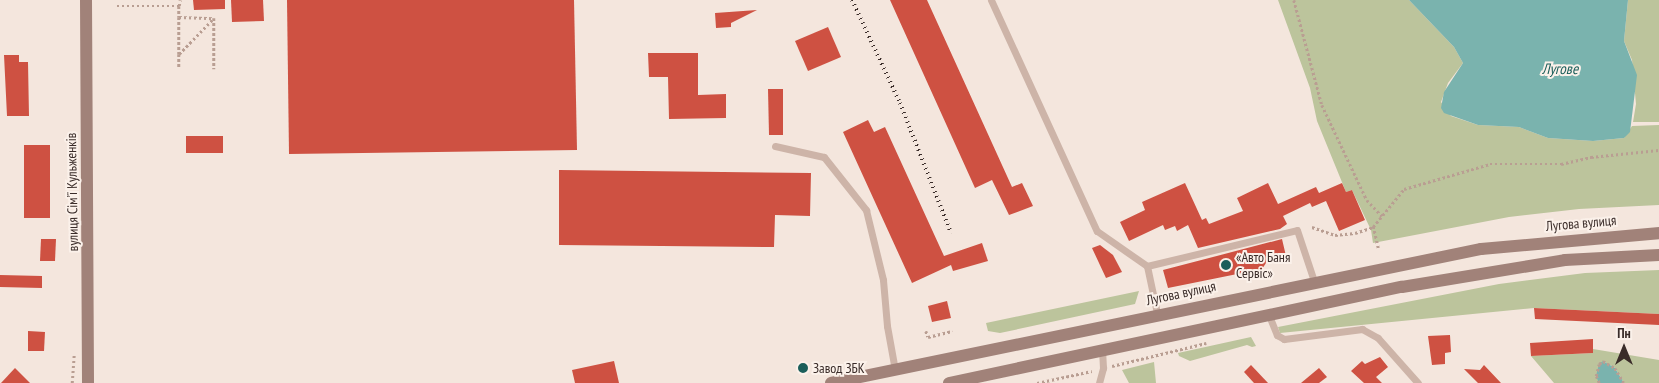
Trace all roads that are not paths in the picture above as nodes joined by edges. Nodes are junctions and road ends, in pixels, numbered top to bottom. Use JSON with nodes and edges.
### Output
{"nodes":[{"id":1,"x":86,"y":0,"type":"edge"},
{"id":2,"x":991,"y":0,"type":"edge"},
{"id":3,"x":775,"y":146,"type":"dead end"},
{"id":4,"x":1659,"y":233,"type":"edge"},
{"id":5,"x":1659,"y":255,"type":"edge"},
{"id":6,"x":1147,"y":266,"type":"junction"},
{"id":7,"x":1314,"y":281,"type":"junction"},
{"id":8,"x":1157,"y":313,"type":"junction"},
{"id":9,"x":1268,"y":313,"type":"junction"},
{"id":10,"x":1102,"y":350,"type":"junction"},
{"id":11,"x":895,"y":370,"type":"junction"},
{"id":12,"x":88,"y":383,"type":"edge"},
{"id":13,"x":831,"y":383,"type":"edge"},
{"id":14,"x":950,"y":383,"type":"edge"},
{"id":15,"x":1099,"y":383,"type":"edge"},
{"id":16,"x":1418,"y":383,"type":"edge"}],
"edges":[{"from":1,"to":12,"type":"main road","name":"вулиця Сімʼї Кульженків"},
{"from":2,"to":6,"type":"lane"},
{"from":3,"to":11,"type":"lane"},
{"from":4,"to":7,"type":"main road","name":"Лугова вулиця"},
{"from":5,"to":9,"type":"main road"},
{"from":6,"to":7,"type":"lane"},
{"from":6,"to":8,"type":"lane"},
{"from":7,"to":8,"type":"main road","name":"Лугова вулиця"},
{"from":8,"to":11,"type":"main road","name":"Лугова вулиця"},
{"from":9,"to":10,"type":"main road"},
{"from":9,"to":16,"type":"lane"},
{"from":10,"to":14,"type":"main road"},
{"from":10,"to":15,"type":"lane"},
{"from":11,"to":13,"type":"main road","name":"Лугова вулиця"}]}
